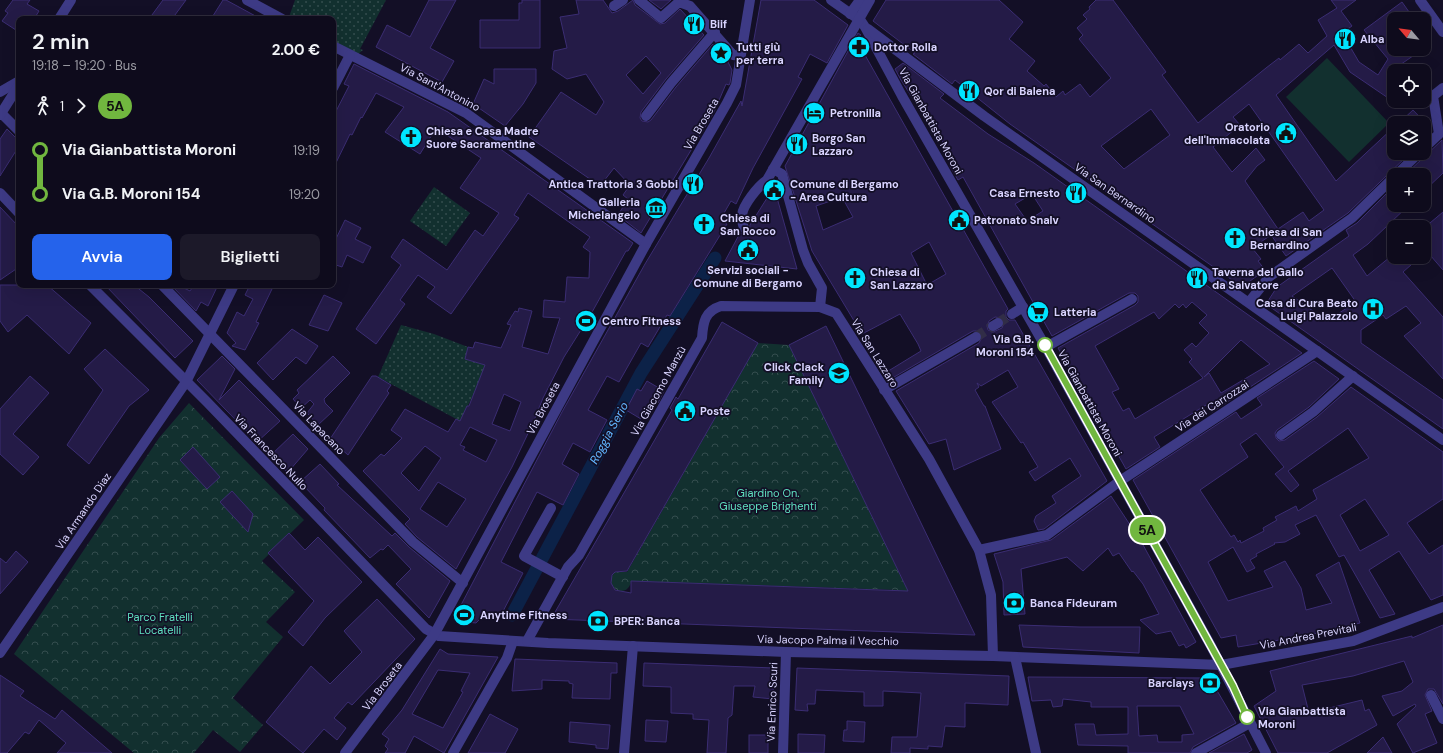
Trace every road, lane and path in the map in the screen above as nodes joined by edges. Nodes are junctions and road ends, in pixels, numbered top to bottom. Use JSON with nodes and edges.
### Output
{"nodes":[{"id":1,"x":71,"y":0,"type":"edge"},
{"id":2,"x":247,"y":0,"type":"edge"},
{"id":3,"x":623,"y":0,"type":"edge"},
{"id":4,"x":639,"y":0,"type":"edge"},
{"id":5,"x":750,"y":0,"type":"edge"},
{"id":6,"x":860,"y":0,"type":"edge"},
{"id":7,"x":870,"y":0,"type":"edge"},
{"id":8,"x":1420,"y":0,"type":"edge"},
{"id":9,"x":834,"y":2,"type":"edge"},
{"id":10,"x":614,"y":6,"type":"dead end"},
{"id":11,"x":61,"y":16,"type":"edge"},
{"id":12,"x":273,"y":16,"type":"edge"},
{"id":13,"x":858,"y":20,"type":"junction"},
{"id":14,"x":1442,"y":30,"type":"edge"},
{"id":15,"x":712,"y":33,"type":"junction"},
{"id":16,"x":336,"y":48,"type":"edge"},
{"id":17,"x":350,"y":55,"type":"junction"},
{"id":18,"x":740,"y":59,"type":"junction"},
{"id":19,"x":336,"y":82,"type":"edge"},
{"id":20,"x":16,"y":83,"type":"edge"},
{"id":21,"x":1443,"y":88,"type":"edge"},
{"id":22,"x":16,"y":90,"type":"edge"},
{"id":23,"x":0,"y":92,"type":"edge"},
{"id":24,"x":0,"y":114,"type":"edge"},
{"id":25,"x":646,"y":116,"type":"dead end"},
{"id":26,"x":16,"y":127,"type":"edge"},
{"id":27,"x":1431,"y":141,"type":"edge"},
{"id":28,"x":1412,"y":160,"type":"edge"},
{"id":29,"x":1403,"y":168,"type":"edge"},
{"id":30,"x":773,"y":170,"type":"junction"},
{"id":31,"x":1387,"y":184,"type":"edge"},
{"id":32,"x":0,"y":194,"type":"edge"},
{"id":33,"x":16,"y":210,"type":"edge"},
{"id":34,"x":744,"y":228,"type":"dead end"},
{"id":35,"x":646,"y":244,"type":"junction"},
{"id":36,"x":93,"y":288,"type":"edge"},
{"id":37,"x":165,"y":288,"type":"edge"},
{"id":38,"x":232,"y":288,"type":"edge"},
{"id":39,"x":1132,"y":298,"type":"dead end"},
{"id":40,"x":1249,"y":302,"type":"junction"},
{"id":41,"x":820,"y":307,"type":"junction"},
{"id":42,"x":1023,"y":307,"type":"junction"},
{"id":43,"x":1012,"y":314,"type":"tunnel mouth"},
{"id":44,"x":210,"y":333,"type":"junction"},
{"id":45,"x":976,"y":337,"type":"tunnel mouth"},
{"id":46,"x":1046,"y":348,"type":"junction"},
{"id":47,"x":1317,"y":352,"type":"junction"},
{"id":48,"x":1353,"y":376,"type":"junction"},
{"id":49,"x":186,"y":382,"type":"junction"},
{"id":50,"x":884,"y":390,"type":"junction"},
{"id":51,"x":1281,"y":435,"type":"dead end"},
{"id":52,"x":1443,"y":440,"type":"edge"},
{"id":53,"x":1120,"y":481,"type":"junction"},
{"id":54,"x":551,"y":508,"type":"dead end"},
{"id":55,"x":979,"y":550,"type":"junction"},
{"id":56,"x":563,"y":577,"type":"junction"},
{"id":57,"x":463,"y":583,"type":"junction"},
{"id":58,"x":1443,"y":607,"type":"edge"},
{"id":59,"x":434,"y":635,"type":"junction"},
{"id":60,"x":513,"y":641,"type":"junction"},
{"id":61,"x":527,"y":642,"type":"junction"},
{"id":62,"x":633,"y":646,"type":"junction"},
{"id":63,"x":786,"y":652,"type":"junction"},
{"id":64,"x":0,"y":653,"type":"edge"},
{"id":65,"x":993,"y":656,"type":"junction"},
{"id":66,"x":1015,"y":656,"type":"junction"},
{"id":67,"x":1221,"y":665,"type":"junction"},
{"id":68,"x":1431,"y":696,"type":"dead end"},
{"id":69,"x":1443,"y":719,"type":"edge"},
{"id":70,"x":1250,"y":724,"type":"junction"},
{"id":71,"x":346,"y":753,"type":"edge"},
{"id":72,"x":453,"y":753,"type":"edge"},
{"id":73,"x":624,"y":753,"type":"edge"},
{"id":74,"x":783,"y":753,"type":"edge"},
{"id":75,"x":1036,"y":753,"type":"edge"},
{"id":76,"x":1196,"y":753,"type":"edge"},
{"id":77,"x":1266,"y":753,"type":"edge"}],
"edges":[{"from":1,"to":11,"type":"street"},
{"from":2,"to":12,"type":"street"},
{"from":3,"to":10,"type":"street"},
{"from":4,"to":15,"type":"street"},
{"from":5,"to":18,"type":"street","name":"Via Broseta"},
{"from":6,"to":13,"type":"street"},
{"from":7,"to":13,"type":"street"},
{"from":8,"to":14,"type":"street"},
{"from":9,"to":13,"type":"street","name":"Via San Bernardino"},
{"from":13,"to":30,"type":"street"},
{"from":13,"to":40,"type":"street","name":"Via San Bernardino"},
{"from":13,"to":42,"type":"street","name":"Via Gianbattista Moroni"},
{"from":15,"to":18,"type":"street"},
{"from":15,"to":25,"type":"street"},
{"from":16,"to":17,"type":"street","name":"Via Sant'Antonino"},
{"from":17,"to":19,"type":"street"},
{"from":17,"to":35,"type":"street","name":"Via Sant'Antonino"},
{"from":18,"to":35,"type":"street","name":"Via Broseta"},
{"from":20,"to":23,"type":"street"},
{"from":21,"to":27,"type":"street"},
{"from":22,"to":24,"type":"street"},
{"from":24,"to":26,"type":"street"},
{"from":28,"to":29,"type":"street"},
{"from":30,"to":34,"type":"street"},
{"from":30,"to":41,"type":"street"},
{"from":31,"to":40,"type":"street"},
{"from":32,"to":33,"type":"street"},
{"from":35,"to":57,"type":"street","name":"Via Broseta"},
{"from":36,"to":49,"type":"street","name":"Via Francesco Nullo"},
{"from":37,"to":44,"type":"street","name":"Via Lapacano"},
{"from":38,"to":44,"type":"street","name":"Via Armando Diaz"},
{"from":39,"to":46,"type":"street"},
{"from":40,"to":47,"type":"street","name":"Via San Bernardino"},
{"from":41,"to":50,"type":"street","name":"Via San Lazzaro"},
{"from":41,"to":56,"type":"street","name":"Via Giacomo Manzù"},
{"from":42,"to":43,"type":"street"},
{"from":42,"to":46,"type":"street","name":"Via Gianbattista Moroni"},
{"from":44,"to":49,"type":"street","name":"Via Armando Diaz"},
{"from":44,"to":57,"type":"street","name":"Via Lapacano"},
{"from":45,"to":50,"type":"street"},
{"from":46,"to":53,"type":"street","name":"Via Gianbattista Moroni"},
{"from":47,"to":48,"type":"street","name":"Via San Bernardino"},
{"from":47,"to":53,"type":"street","name":"Via dei Carrozzai"},
{"from":48,"to":51,"type":"street"},
{"from":48,"to":52,"type":"street","name":"Via San Bernardino"},
{"from":49,"to":59,"type":"street","name":"Via Francesco Nullo"},
{"from":49,"to":64,"type":"street","name":"Via Armando Diaz"},
{"from":50,"to":55,"type":"street","name":"Via San Lazzaro"},
{"from":53,"to":55,"type":"street"},
{"from":53,"to":67,"type":"street","name":"Via Gianbattista Moroni"},
{"from":54,"to":56,"type":"street"},
{"from":55,"to":65,"type":"street","name":"Via San Lazzaro"},
{"from":56,"to":61,"type":"street","name":"Via Giacomo Manzù"},
{"from":57,"to":59,"type":"street","name":"Via Broseta"},
{"from":58,"to":67,"type":"street","name":"Via Andrea Previtali"},
{"from":59,"to":60,"type":"street","name":"Via Jacopo Palma il Vecchio"},
{"from":59,"to":71,"type":"street","name":"Via Broseta"},
{"from":60,"to":61,"type":"street","name":"Via Jacopo Palma il Vecchio"},
{"from":60,"to":72,"type":"street"},
{"from":61,"to":62,"type":"street","name":"Via Jacopo Palma il Vecchio"},
{"from":62,"to":63,"type":"street","name":"Via Jacopo Palma il Vecchio"},
{"from":62,"to":73,"type":"street"},
{"from":63,"to":65,"type":"street","name":"Via Jacopo Palma il Vecchio"},
{"from":63,"to":74,"type":"street","name":"Via Enrico Scuri"},
{"from":65,"to":66,"type":"street","name":"Via Jacopo Palma il Vecchio"},
{"from":66,"to":67,"type":"street","name":"Via Jacopo Palma il Vecchio"},
{"from":66,"to":75,"type":"street"},
{"from":67,"to":70,"type":"street","name":"Via Gianbattista Moroni"},
{"from":68,"to":69,"type":"street"},
{"from":70,"to":76,"type":"street"},
{"from":70,"to":77,"type":"street","name":"Via Gianbattista Moroni"}]}
